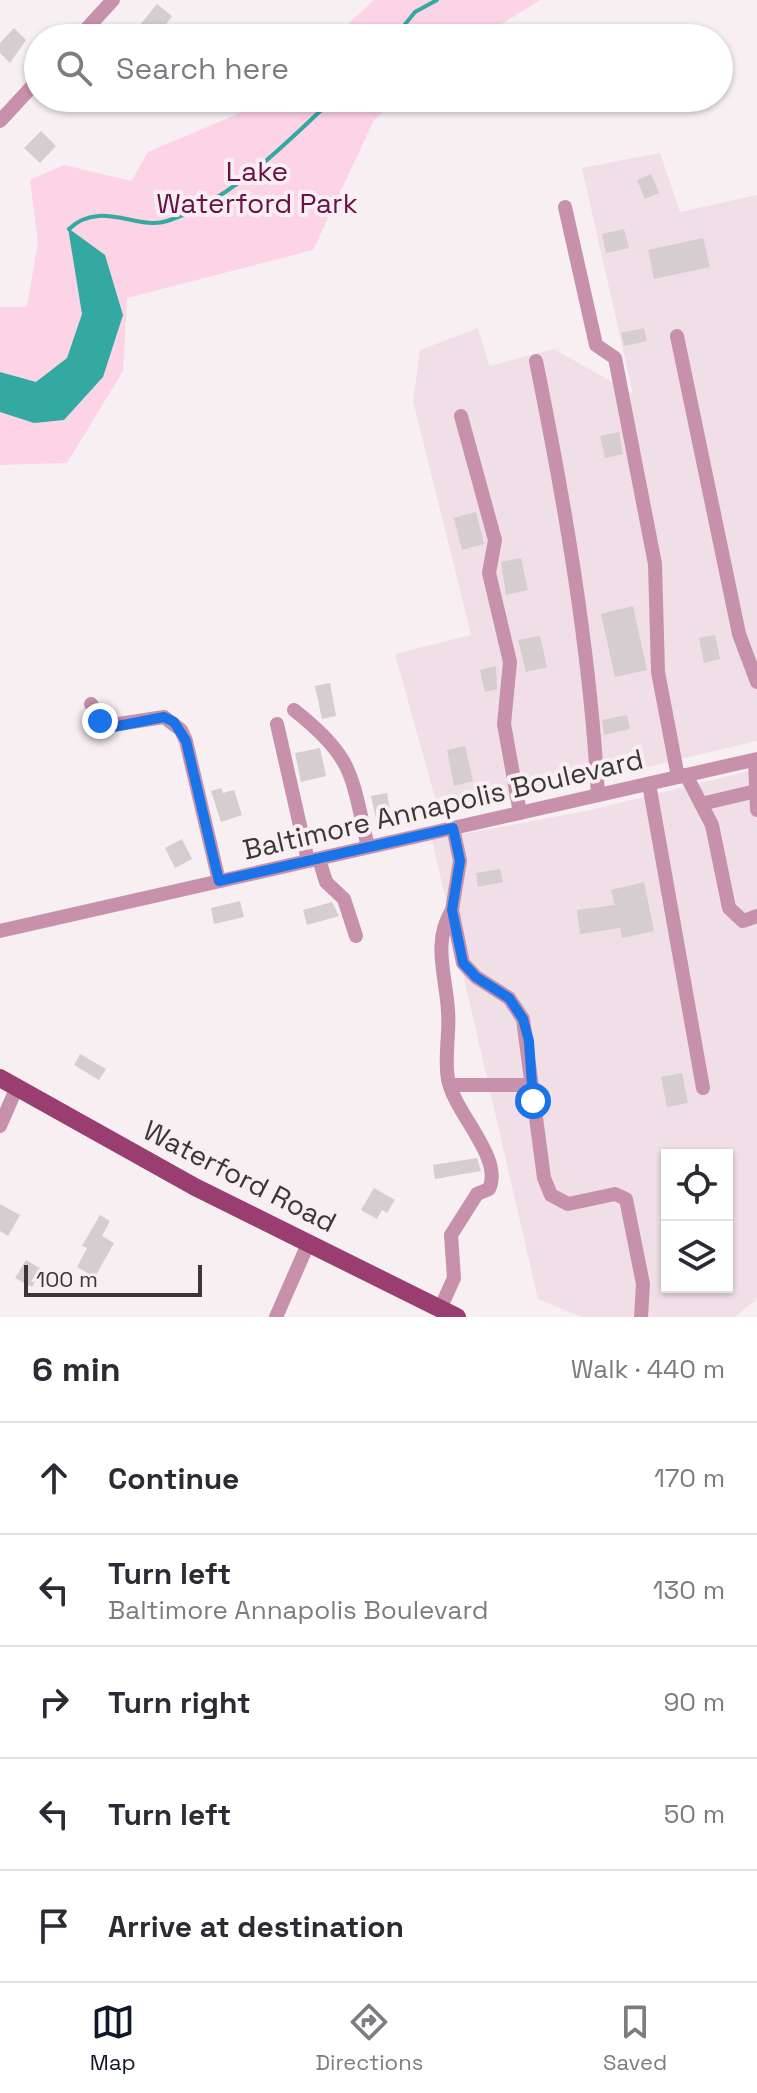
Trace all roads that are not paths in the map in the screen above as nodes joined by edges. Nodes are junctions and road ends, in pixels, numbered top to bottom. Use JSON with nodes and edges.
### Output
{"nodes":[{"id":1,"x":113,"y":0,"type":"edge"},
{"id":2,"x":91,"y":24,"type":"edge"},
{"id":3,"x":24,"y":95,"type":"edge"},
{"id":4,"x":0,"y":121,"type":"edge"},
{"id":5,"x":565,"y":207,"type":"dead end"},
{"id":6,"x":677,"y":336,"type":"dead end"},
{"id":7,"x":536,"y":361,"type":"dead end"},
{"id":8,"x":461,"y":416,"type":"dead end"},
{"id":9,"x":757,"y":682,"type":"edge"},
{"id":10,"x":91,"y":704,"type":"dead end"},
{"id":11,"x":294,"y":710,"type":"dead end"},
{"id":12,"x":277,"y":724,"type":"dead end"},
{"id":13,"x":756,"y":759,"type":"edge"},
{"id":14,"x":682,"y":776,"type":"junction"},
{"id":15,"x":649,"y":784,"type":"junction"},
{"id":16,"x":756,"y":791,"type":"edge"},
{"id":17,"x":598,"y":795,"type":"junction"},
{"id":18,"x":701,"y":804,"type":"junction"},
{"id":19,"x":757,"y":810,"type":"edge"},
{"id":20,"x":520,"y":813,"type":"junction"},
{"id":21,"x":453,"y":828,"type":"junction"},
{"id":22,"x":368,"y":847,"type":"junction"},
{"id":23,"x":314,"y":860,"type":"junction"},
{"id":24,"x":219,"y":881,"type":"junction"},
{"id":25,"x":452,"y":910,"type":"junction"},
{"id":26,"x":757,"y":916,"type":"edge"},
{"id":27,"x":0,"y":931,"type":"edge"},
{"id":28,"x":356,"y":936,"type":"dead end"},
{"id":29,"x":0,"y":1078,"type":"edge"},
{"id":30,"x":450,"y":1085,"type":"junction"},
{"id":31,"x":532,"y":1085,"type":"junction"},
{"id":32,"x":17,"y":1087,"type":"junction"},
{"id":33,"x":703,"y":1088,"type":"dead end"},
{"id":34,"x":0,"y":1126,"type":"edge"},
{"id":35,"x":308,"y":1244,"type":"junction"},
{"id":36,"x":449,"y":1313,"type":"edge"},
{"id":37,"x":276,"y":1317,"type":"edge"},
{"id":38,"x":641,"y":1317,"type":"edge"}],
"edges":[{"from":1,"to":2,"type":"street"},
{"from":3,"to":4,"type":"street"},
{"from":5,"to":14,"type":"street"},
{"from":6,"to":9,"type":"street"},
{"from":7,"to":17,"type":"street"},
{"from":8,"to":20,"type":"street"},
{"from":10,"to":24,"type":"street"},
{"from":11,"to":22,"type":"street"},
{"from":12,"to":23,"type":"street"},
{"from":13,"to":14,"type":"street","name":"Baltimore Annapolis Boulevard"},
{"from":13,"to":16,"type":"street"},
{"from":14,"to":15,"type":"street","name":"Baltimore Annapolis Boulevard"},
{"from":14,"to":18,"type":"street"},
{"from":15,"to":17,"type":"street","name":"Baltimore Annapolis Boulevard"},
{"from":15,"to":33,"type":"street"},
{"from":16,"to":18,"type":"street"},
{"from":16,"to":19,"type":"street"},
{"from":17,"to":20,"type":"street","name":"Baltimore Annapolis Boulevard"},
{"from":18,"to":26,"type":"street"},
{"from":20,"to":21,"type":"street","name":"Baltimore Annapolis Boulevard"},
{"from":21,"to":22,"type":"street","name":"Baltimore Annapolis Boulevard"},
{"from":21,"to":25,"type":"street"},
{"from":22,"to":23,"type":"street","name":"Baltimore Annapolis Boulevard"},
{"from":23,"to":24,"type":"street","name":"Baltimore Annapolis Boulevard"},
{"from":23,"to":28,"type":"street"},
{"from":24,"to":27,"type":"street","name":"Baltimore Annapolis Boulevard"},
{"from":25,"to":30,"type":"street"},
{"from":25,"to":31,"type":"street"},
{"from":29,"to":32,"type":"main road","name":"Waterford Road"},
{"from":30,"to":31,"type":"street"},
{"from":30,"to":36,"type":"street"},
{"from":31,"to":38,"type":"street"},
{"from":32,"to":34,"type":"street"},
{"from":32,"to":35,"type":"main road","name":"Waterford Road"},
{"from":35,"to":36,"type":"main road","name":"Waterford Road"},
{"from":35,"to":37,"type":"street"}]}
